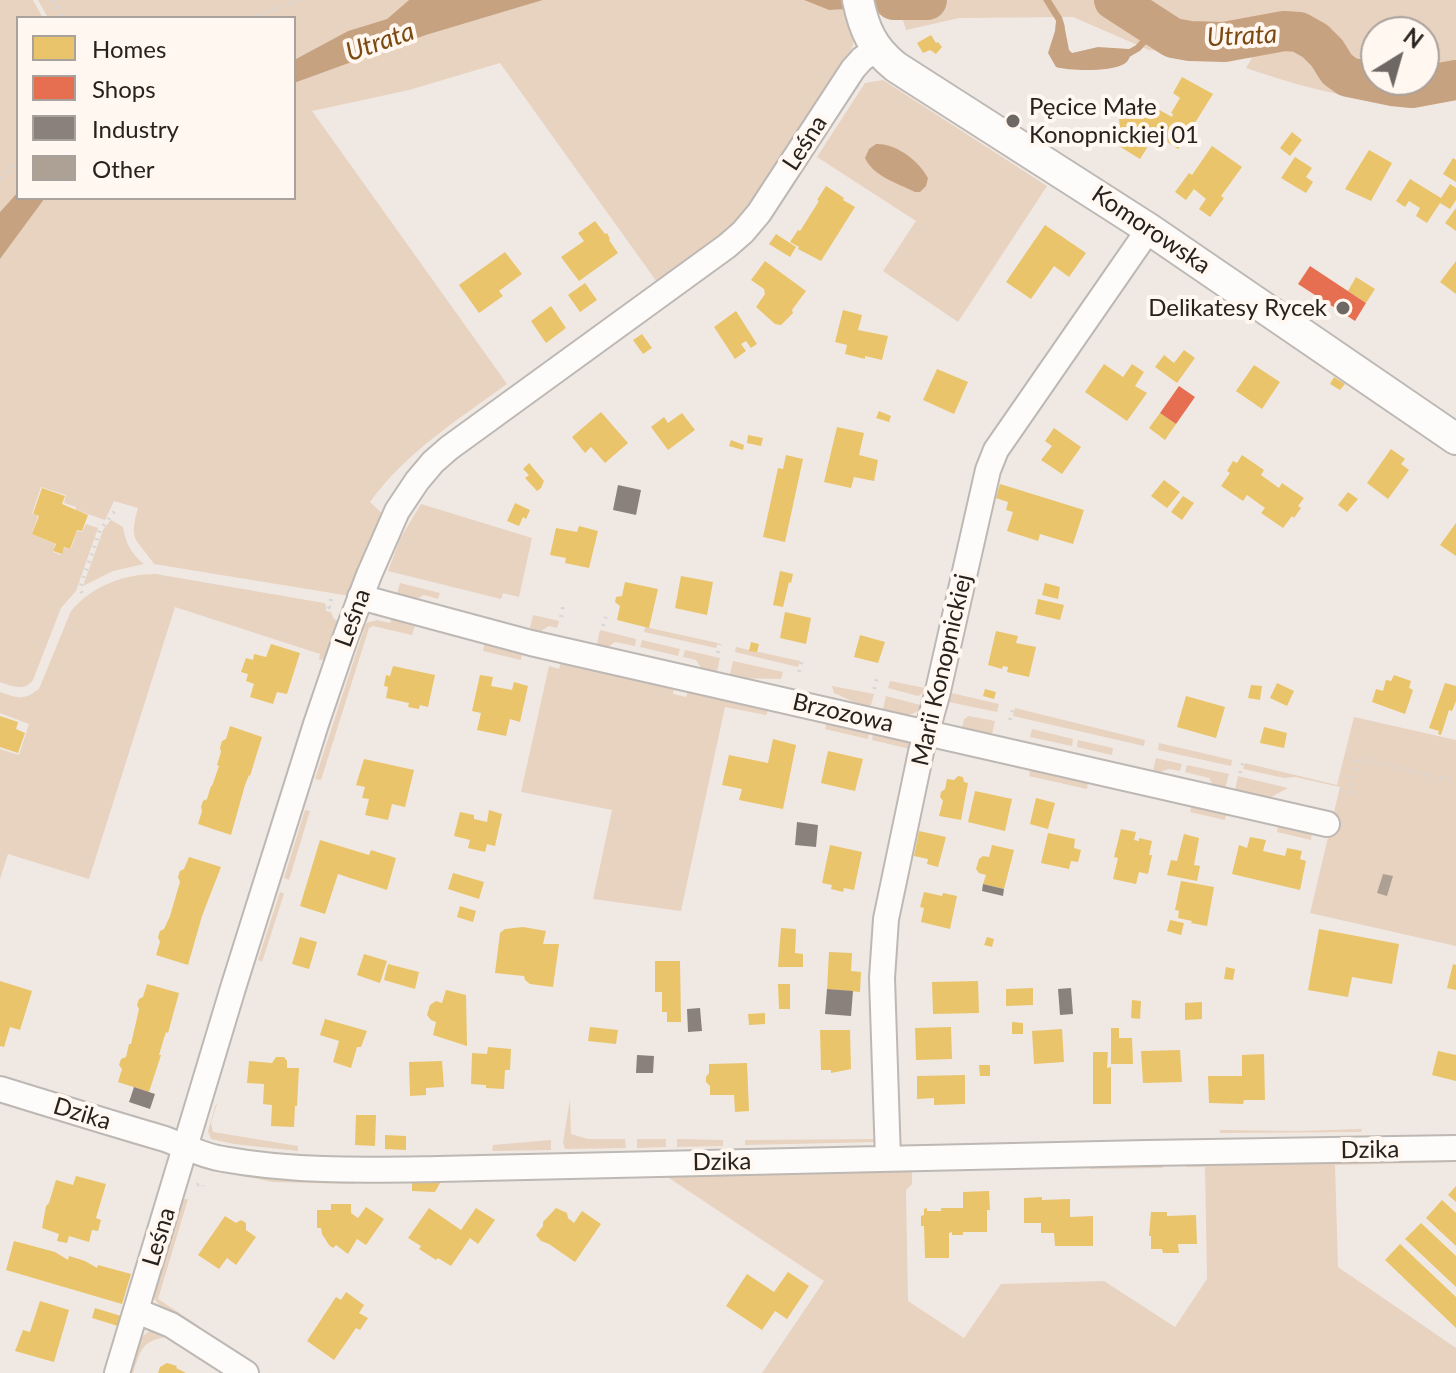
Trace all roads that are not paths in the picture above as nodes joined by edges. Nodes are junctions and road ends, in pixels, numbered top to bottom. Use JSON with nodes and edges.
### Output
{"nodes":[{"id":1,"x":859,"y":6,"type":"edge"},
{"id":2,"x":876,"y":49,"type":"junction"},
{"id":3,"x":1149,"y":229,"type":"junction"},
{"id":4,"x":1456,"y":439,"type":"edge"},
{"id":5,"x":360,"y":597,"type":"junction"},
{"id":6,"x":927,"y":733,"type":"junction"},
{"id":7,"x":1327,"y":824,"type":"dead end"},
{"id":8,"x":0,"y":1089,"type":"edge"},
{"id":9,"x":186,"y":1147,"type":"junction"},
{"id":10,"x":1456,"y":1148,"type":"edge"},
{"id":11,"x":888,"y":1159,"type":"junction"},
{"id":12,"x":137,"y":1311,"type":"junction"},
{"id":13,"x":117,"y":1373,"type":"edge"},
{"id":14,"x":246,"y":1373,"type":"edge"}],
"edges":[{"from":1,"to":2,"type":"street","name":"Komorowska"},
{"from":2,"to":3,"type":"street","name":"Komorowska"},
{"from":2,"to":5,"type":"street","name":"Leśna"},
{"from":3,"to":4,"type":"street","name":"Komorowska"},
{"from":3,"to":6,"type":"street","name":"Marii Konopnickiej"},
{"from":5,"to":6,"type":"street","name":"Brzozowa"},
{"from":5,"to":9,"type":"street","name":"Leśna"},
{"from":6,"to":7,"type":"street","name":"Brzozowa"},
{"from":6,"to":11,"type":"street","name":"Marii Konopnickiej"},
{"from":8,"to":9,"type":"street","name":"Dzika"},
{"from":9,"to":11,"type":"street","name":"Dzika"},
{"from":9,"to":12,"type":"street","name":"Leśna"},
{"from":10,"to":11,"type":"street","name":"Dzika"},
{"from":12,"to":13,"type":"street","name":"Leśna"},
{"from":12,"to":14,"type":"street"}]}
